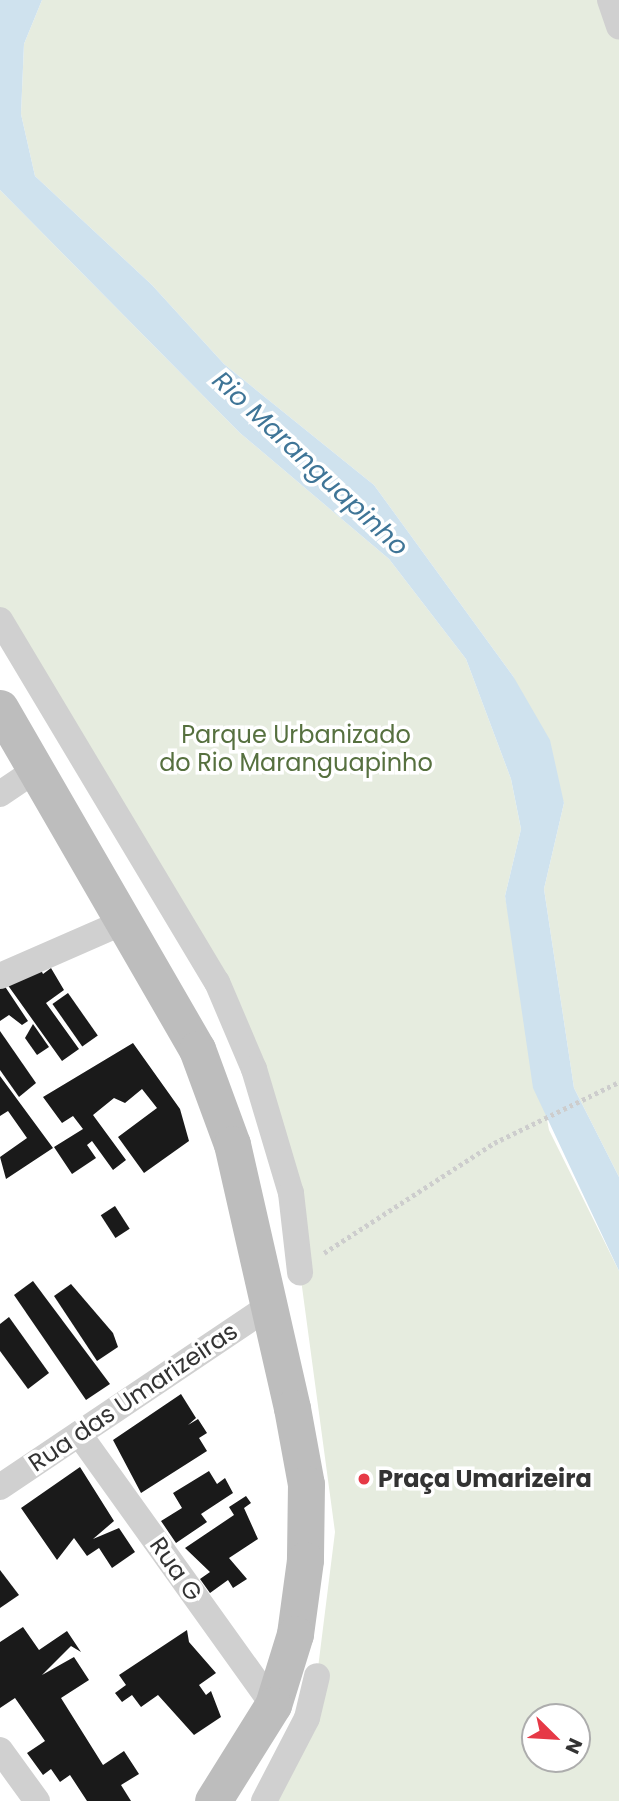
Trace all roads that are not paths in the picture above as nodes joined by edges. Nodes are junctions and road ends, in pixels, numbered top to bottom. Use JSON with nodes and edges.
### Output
{"nodes":[{"id":1,"x":610,"y":0,"type":"edge"},
{"id":2,"x":619,"y":26,"type":"edge"},
{"id":3,"x":0,"y":620,"type":"edge"},
{"id":4,"x":0,"y":708,"type":"edge"},
{"id":5,"x":37,"y":769,"type":"junction"},
{"id":6,"x":0,"y":794,"type":"edge"},
{"id":7,"x":128,"y":920,"type":"junction"},
{"id":8,"x":0,"y":976,"type":"edge"},
{"id":9,"x":300,"y":1270,"type":"road end"},
{"id":10,"x":266,"y":1308,"type":"junction"},
{"id":11,"x":79,"y":1434,"type":"junction"},
{"id":12,"x":0,"y":1487,"type":"edge"},
{"id":13,"x":317,"y":1676,"type":"dead end"},
{"id":14,"x":272,"y":1705,"type":"junction"},
{"id":15,"x":0,"y":1750,"type":"edge"},
{"id":16,"x":37,"y":1801,"type":"edge"},
{"id":17,"x":213,"y":1801,"type":"edge"},
{"id":18,"x":264,"y":1801,"type":"edge"}],
"edges":[{"from":1,"to":2,"type":"street"},
{"from":3,"to":9,"type":"street"},
{"from":4,"to":5,"type":"main road"},
{"from":5,"to":6,"type":"street"},
{"from":5,"to":7,"type":"main road"},
{"from":7,"to":8,"type":"street"},
{"from":7,"to":10,"type":"main road"},
{"from":10,"to":11,"type":"street","name":"Rua das Umarizeiras"},
{"from":10,"to":14,"type":"main road"},
{"from":11,"to":12,"type":"street","name":"Rua das Umarizeiras"},
{"from":11,"to":14,"type":"street","name":"Rua G"},
{"from":13,"to":18,"type":"street"},
{"from":14,"to":17,"type":"main road"},
{"from":15,"to":16,"type":"street"}]}
